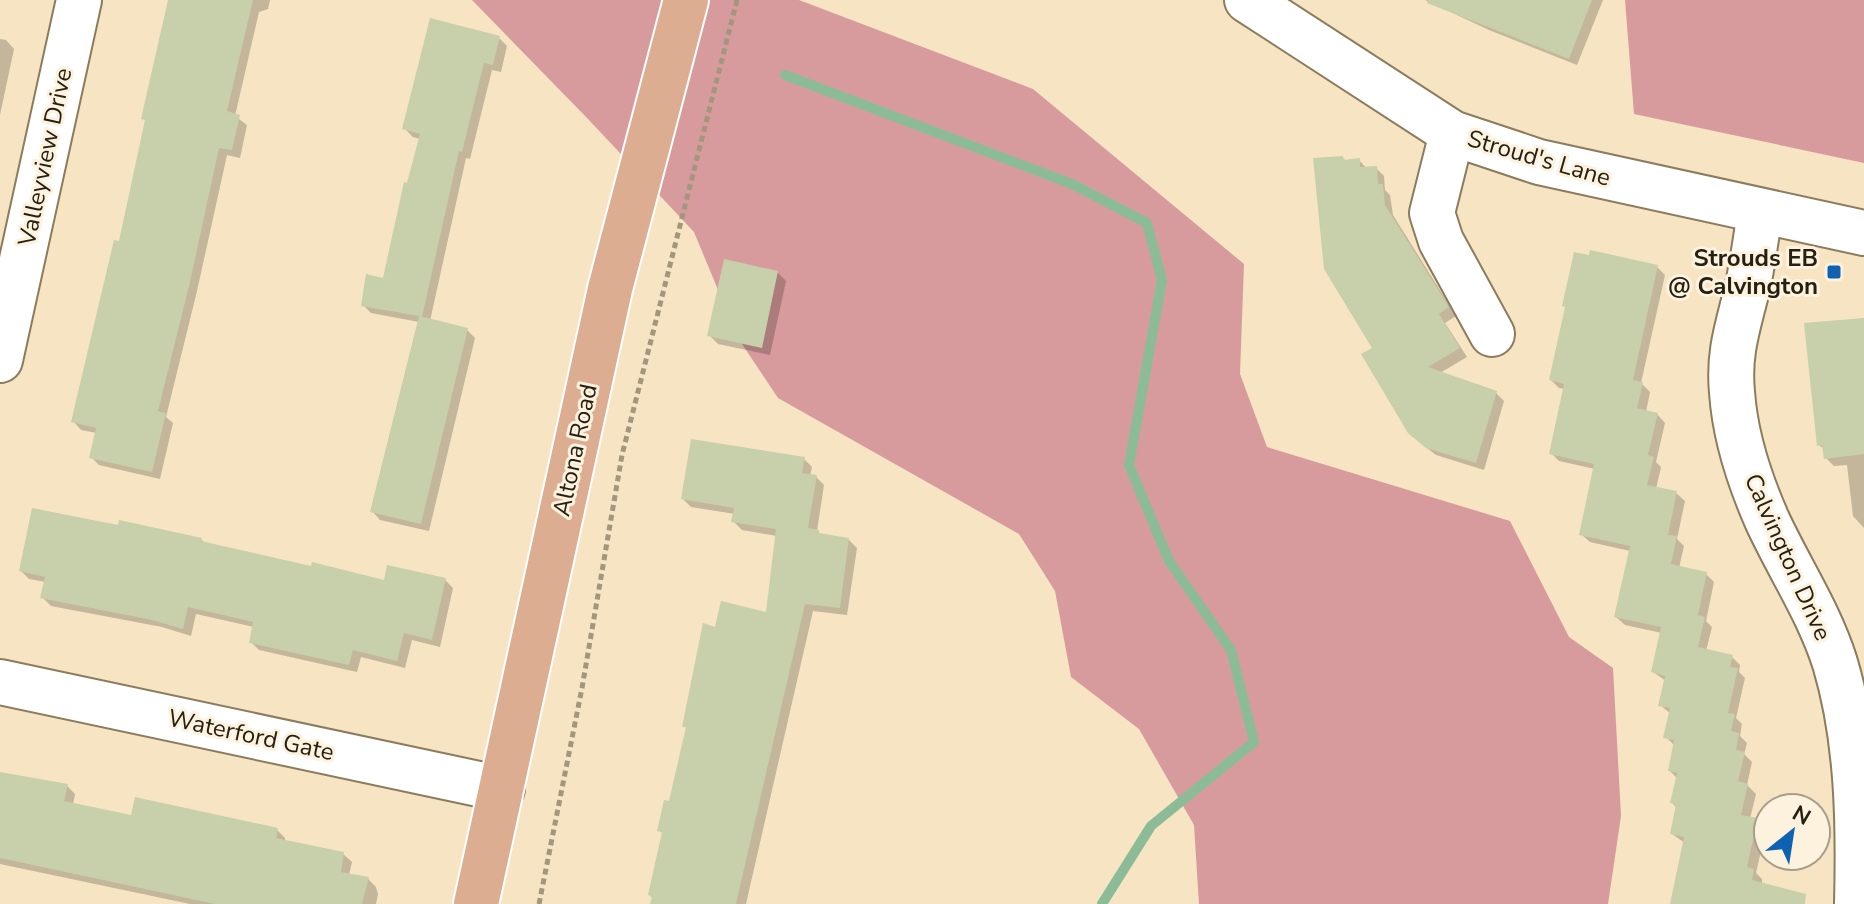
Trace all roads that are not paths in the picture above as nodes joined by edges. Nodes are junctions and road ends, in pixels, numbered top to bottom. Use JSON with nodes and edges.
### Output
{"nodes":[{"id":1,"x":79,"y":0,"type":"edge"},
{"id":2,"x":686,"y":0,"type":"edge"},
{"id":3,"x":1247,"y":0,"type":"edge"},
{"id":4,"x":1452,"y":133,"type":"junction"},
{"id":5,"x":1760,"y":213,"type":"junction"},
{"id":6,"x":14,"y":229,"type":"edge"},
{"id":7,"x":1864,"y":233,"type":"edge"},
{"id":8,"x":1492,"y":334,"type":"dead end"},
{"id":9,"x":0,"y":360,"type":"edge"},
{"id":10,"x":0,"y":682,"type":"edge"},
{"id":11,"x":1858,"y":736,"type":"edge"},
{"id":12,"x":502,"y":789,"type":"junction"},
{"id":13,"x":476,"y":904,"type":"edge"},
{"id":14,"x":1857,"y":904,"type":"edge"}],
"edges":[{"from":1,"to":6,"type":"street","name":"Valleyview Drive"},
{"from":2,"to":12,"type":"main road","name":"Altona Road"},
{"from":3,"to":4,"type":"street","name":"Stroud's Lane"},
{"from":4,"to":5,"type":"street","name":"Stroud's Lane"},
{"from":4,"to":8,"type":"street"},
{"from":5,"to":7,"type":"street","name":"Stroud's Lane"},
{"from":5,"to":11,"type":"street","name":"Calvington Drive"},
{"from":6,"to":9,"type":"street","name":"Valleyview Drive"},
{"from":10,"to":12,"type":"street","name":"Waterford Gate"},
{"from":11,"to":14,"type":"street","name":"Calvington Drive"},
{"from":12,"to":13,"type":"main road","name":"Altona Road"}]}
